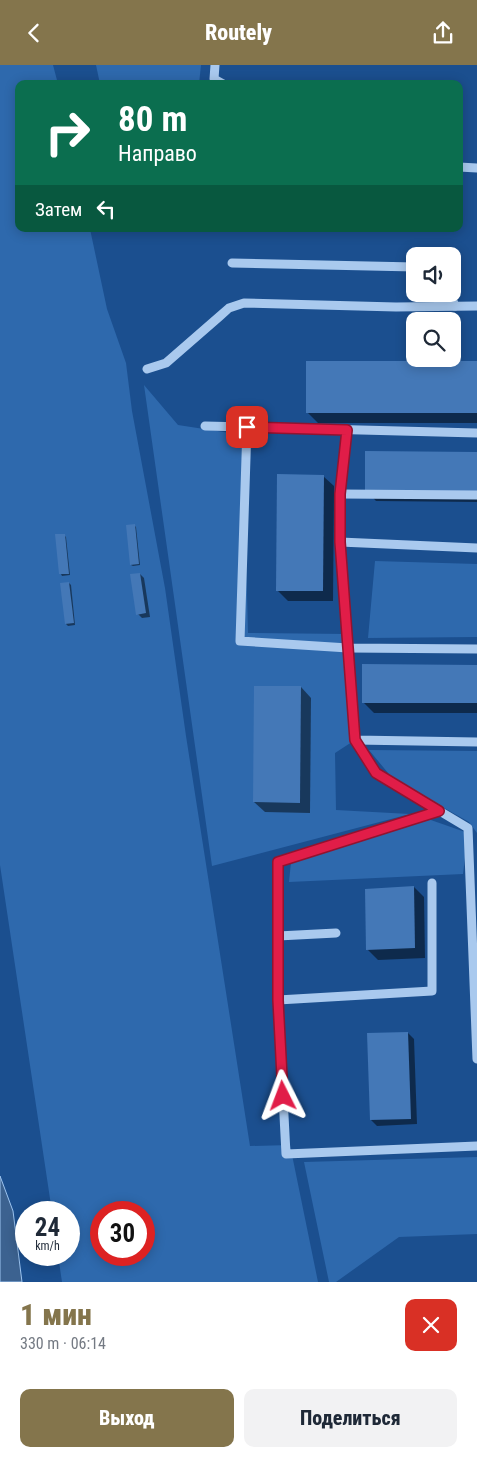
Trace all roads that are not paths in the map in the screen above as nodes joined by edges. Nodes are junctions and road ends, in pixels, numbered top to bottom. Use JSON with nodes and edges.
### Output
{"nodes":[{"id":1,"x":215,"y":65,"type":"edge"},
{"id":2,"x":216,"y":80,"type":"edge"},
{"id":3,"x":463,"y":167,"type":"edge"},
{"id":4,"x":477,"y":168,"type":"edge"},
{"id":5,"x":232,"y":263,"type":"dead end"},
{"id":6,"x":406,"y":267,"type":"edge"},
{"id":7,"x":453,"y":302,"type":"edge"},
{"id":8,"x":477,"y":306,"type":"edge"},
{"id":9,"x":455,"y":307,"type":"junction"},
{"id":10,"x":147,"y":369,"type":"dead end"},
{"id":11,"x":205,"y":426,"type":"dead end"},
{"id":12,"x":247,"y":427,"type":"junction"},
{"id":13,"x":347,"y":430,"type":"junction"},
{"id":14,"x":477,"y":433,"type":"edge"},
{"id":15,"x":340,"y":494,"type":"junction"},
{"id":16,"x":477,"y":495,"type":"edge"},
{"id":17,"x":340,"y":542,"type":"junction"},
{"id":18,"x":477,"y":548,"type":"edge"},
{"id":19,"x":348,"y":648,"type":"junction"},
{"id":20,"x":477,"y":649,"type":"edge"},
{"id":21,"x":355,"y":740,"type":"junction"},
{"id":22,"x":477,"y":742,"type":"edge"},
{"id":23,"x":439,"y":811,"type":"junction"},
{"id":24,"x":473,"y":842,"type":"edge"},
{"id":25,"x":432,"y":883,"type":"dead end"},
{"id":26,"x":336,"y":933,"type":"dead end"},
{"id":27,"x":278,"y":936,"type":"junction"},
{"id":28,"x":278,"y":1000,"type":"junction"},
{"id":29,"x":477,"y":1059,"type":"edge"},
{"id":30,"x":477,"y":1146,"type":"edge"}],
"edges":[{"from":1,"to":2,"type":"street"},
{"from":3,"to":4,"type":"street"},
{"from":5,"to":6,"type":"street"},
{"from":7,"to":9,"type":"street"},
{"from":8,"to":9,"type":"street"},
{"from":9,"to":10,"type":"street"},
{"from":11,"to":12,"type":"street"},
{"from":12,"to":13,"type":"street"},
{"from":12,"to":19,"type":"street"},
{"from":13,"to":14,"type":"street"},
{"from":13,"to":15,"type":"street"},
{"from":15,"to":16,"type":"street"},
{"from":15,"to":17,"type":"street"},
{"from":17,"to":18,"type":"street"},
{"from":17,"to":19,"type":"street"},
{"from":19,"to":20,"type":"street"},
{"from":19,"to":21,"type":"street"},
{"from":21,"to":22,"type":"street"},
{"from":21,"to":23,"type":"street"},
{"from":23,"to":24,"type":"street"},
{"from":23,"to":27,"type":"street"},
{"from":24,"to":29,"type":"street"},
{"from":25,"to":28,"type":"street"},
{"from":26,"to":27,"type":"street"},
{"from":27,"to":28,"type":"street"},
{"from":28,"to":30,"type":"street"}]}
